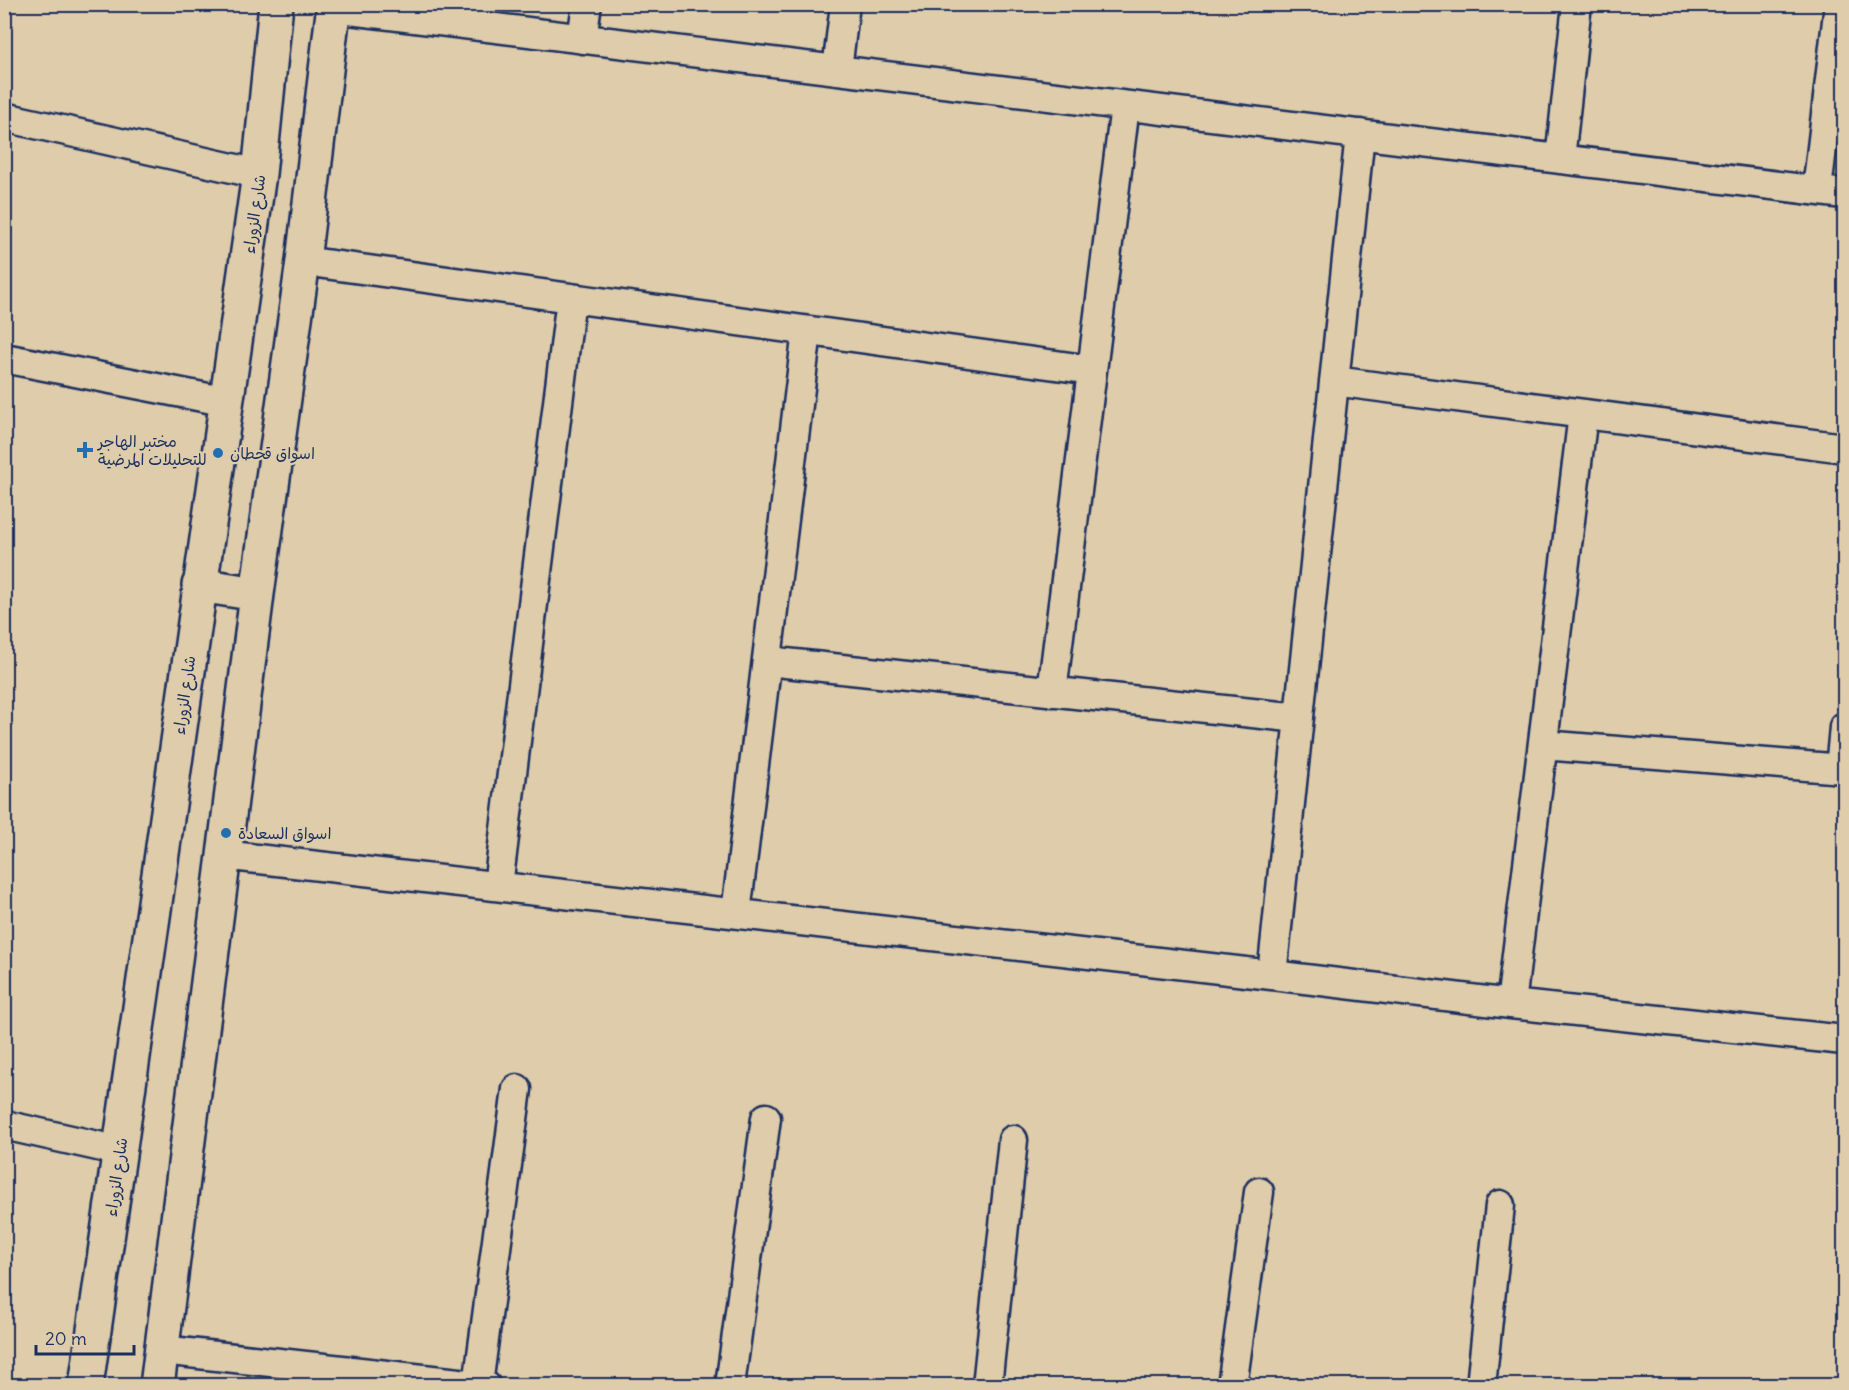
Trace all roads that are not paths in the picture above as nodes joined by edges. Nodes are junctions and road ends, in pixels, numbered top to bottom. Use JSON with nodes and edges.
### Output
{"nodes":[{"id":1,"x":276,"y":4,"type":"edge"},
{"id":2,"x":587,"y":4,"type":"edge"},
{"id":3,"x":845,"y":4,"type":"edge"},
{"id":4,"x":1577,"y":4,"type":"edge"},
{"id":5,"x":1839,"y":4,"type":"edge"},
{"id":6,"x":334,"y":6,"type":"edge"},
{"id":7,"x":582,"y":39,"type":"junction"},
{"id":8,"x":837,"y":70,"type":"junction"},
{"id":9,"x":1125,"y":105,"type":"junction"},
{"id":10,"x":4,"y":117,"type":"edge"},
{"id":11,"x":1360,"y":134,"type":"junction"},
{"id":12,"x":1560,"y":159,"type":"junction"},
{"id":13,"x":260,"y":174,"type":"junction"},
{"id":14,"x":1817,"y":190,"type":"junction"},
{"id":15,"x":1845,"y":194,"type":"edge"},
{"id":16,"x":303,"y":261,"type":"junction"},
{"id":17,"x":571,"y":298,"type":"junction"},
{"id":18,"x":807,"y":331,"type":"junction"},
{"id":19,"x":4,"y":358,"type":"edge"},
{"id":20,"x":1092,"y":370,"type":"junction"},
{"id":21,"x":1334,"y":381,"type":"junction"},
{"id":22,"x":228,"y":402,"type":"junction"},
{"id":23,"x":1583,"y":414,"type":"junction"},
{"id":24,"x":1845,"y":448,"type":"edge"},
{"id":25,"x":199,"y":585,"type":"junction"},
{"id":26,"x":257,"y":594,"type":"junction"},
{"id":27,"x":767,"y":661,"type":"junction"},
{"id":28,"x":1052,"y":692,"type":"junction"},
{"id":29,"x":1299,"y":718,"type":"junction"},
{"id":30,"x":1845,"y":727,"type":"edge"},
{"id":31,"x":1543,"y":746,"type":"junction"},
{"id":32,"x":1842,"y":769,"type":"edge"},
{"id":33,"x":223,"y":855,"type":"junction"},
{"id":34,"x":498,"y":886,"type":"junction"},
{"id":35,"x":736,"y":913,"type":"junction"},
{"id":36,"x":1272,"y":975,"type":"junction"},
{"id":37,"x":1511,"y":1004,"type":"junction"},
{"id":38,"x":1845,"y":1040,"type":"edge"},
{"id":39,"x":517,"y":1089,"type":"dead end"},
{"id":40,"x":766,"y":1118,"type":"dead end"},
{"id":41,"x":4,"y":1125,"type":"edge"},
{"id":42,"x":1013,"y":1140,"type":"dead end"},
{"id":43,"x":120,"y":1151,"type":"junction"},
{"id":44,"x":1259,"y":1192,"type":"dead end"},
{"id":45,"x":1500,"y":1205,"type":"dead end"},
{"id":46,"x":162,"y":1350,"type":"junction"},
{"id":47,"x":350,"y":1378,"type":"edge"},
{"id":48,"x":482,"y":1385,"type":"edge"},
{"id":49,"x":86,"y":1386,"type":"edge"},
{"id":50,"x":158,"y":1386,"type":"edge"},
{"id":51,"x":730,"y":1386,"type":"edge"},
{"id":52,"x":987,"y":1386,"type":"edge"},
{"id":53,"x":1232,"y":1386,"type":"edge"},
{"id":54,"x":1481,"y":1386,"type":"edge"}],
"edges":[{"from":1,"to":13,"type":"street","name":"شارع الزوراء"},
{"from":2,"to":7,"type":"street"},
{"from":3,"to":8,"type":"street"},
{"from":4,"to":12,"type":"street"},
{"from":5,"to":14,"type":"street"},
{"from":6,"to":7,"type":"street"},
{"from":6,"to":16,"type":"street"},
{"from":7,"to":8,"type":"street"},
{"from":8,"to":9,"type":"street"},
{"from":9,"to":11,"type":"street"},
{"from":9,"to":20,"type":"street"},
{"from":10,"to":13,"type":"street"},
{"from":11,"to":12,"type":"street"},
{"from":11,"to":21,"type":"street"},
{"from":12,"to":14,"type":"street"},
{"from":13,"to":22,"type":"street","name":"شارع الزوراء"},
{"from":14,"to":15,"type":"street"},
{"from":16,"to":17,"type":"street"},
{"from":16,"to":26,"type":"street"},
{"from":17,"to":18,"type":"street"},
{"from":17,"to":34,"type":"street"},
{"from":18,"to":20,"type":"street"},
{"from":18,"to":27,"type":"street"},
{"from":19,"to":22,"type":"street"},
{"from":20,"to":28,"type":"street"},
{"from":21,"to":23,"type":"street"},
{"from":21,"to":29,"type":"street"},
{"from":22,"to":25,"type":"street","name":"شارع الزوراء"},
{"from":23,"to":24,"type":"street"},
{"from":23,"to":31,"type":"street"},
{"from":25,"to":26,"type":"street"},
{"from":25,"to":43,"type":"street","name":"شارع الزوراء"},
{"from":26,"to":33,"type":"street"},
{"from":27,"to":28,"type":"street"},
{"from":27,"to":35,"type":"street"},
{"from":28,"to":29,"type":"street"},
{"from":29,"to":36,"type":"street"},
{"from":30,"to":32,"type":"street"},
{"from":31,"to":32,"type":"street"},
{"from":31,"to":37,"type":"street"},
{"from":33,"to":34,"type":"street"},
{"from":33,"to":46,"type":"street"},
{"from":34,"to":35,"type":"street"},
{"from":35,"to":36,"type":"street"},
{"from":36,"to":37,"type":"street"},
{"from":37,"to":38,"type":"street"},
{"from":39,"to":48,"type":"street"},
{"from":40,"to":51,"type":"street"},
{"from":41,"to":43,"type":"street"},
{"from":42,"to":52,"type":"street"},
{"from":43,"to":49,"type":"street","name":"شارع الزوراء"},
{"from":44,"to":53,"type":"street"},
{"from":45,"to":54,"type":"street"},
{"from":46,"to":47,"type":"street"},
{"from":46,"to":50,"type":"street"},
{"from":47,"to":48,"type":"street"}]}
